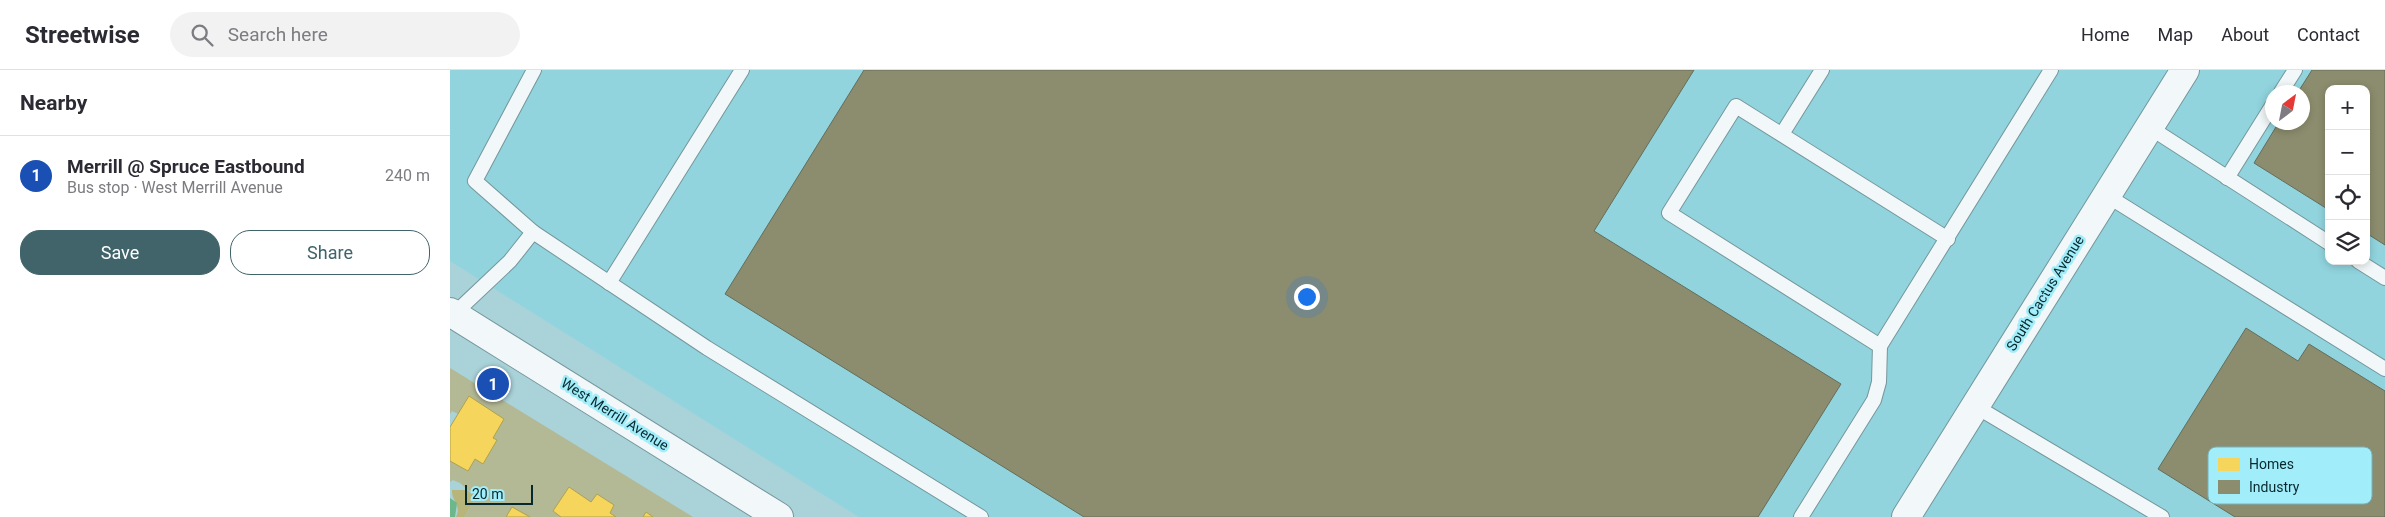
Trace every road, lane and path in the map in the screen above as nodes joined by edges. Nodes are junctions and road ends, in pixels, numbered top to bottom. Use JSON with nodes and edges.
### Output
{"nodes":[{"id":1,"x":534,"y":70,"type":"edge"},
{"id":2,"x":742,"y":70,"type":"edge"},
{"id":3,"x":1822,"y":70,"type":"edge"},
{"id":4,"x":2051,"y":70,"type":"edge"},
{"id":5,"x":2184,"y":70,"type":"edge"},
{"id":6,"x":2295,"y":70,"type":"edge"},
{"id":7,"x":2285,"y":85,"type":"edge"},
{"id":8,"x":2265,"y":117,"type":"edge"},
{"id":9,"x":2149,"y":127,"type":"junction"},
{"id":10,"x":1782,"y":134,"type":"junction"},
{"id":11,"x":2227,"y":178,"type":"junction"},
{"id":12,"x":2106,"y":196,"type":"junction"},
{"id":13,"x":533,"y":232,"type":"junction"},
{"id":14,"x":1948,"y":239,"type":"junction"},
{"id":15,"x":2325,"y":240,"type":"edge"},
{"id":16,"x":2364,"y":265,"type":"edge"},
{"id":17,"x":2385,"y":278,"type":"edge"},
{"id":18,"x":609,"y":283,"type":"junction"},
{"id":19,"x":452,"y":313,"type":"edge"},
{"id":20,"x":1880,"y":346,"type":"junction"},
{"id":21,"x":2385,"y":369,"type":"edge"},
{"id":22,"x":1975,"y":406,"type":"junction"},
{"id":23,"x":779,"y":517,"type":"edge"},
{"id":24,"x":982,"y":517,"type":"edge"},
{"id":25,"x":1801,"y":517,"type":"edge"},
{"id":26,"x":1906,"y":517,"type":"edge"},
{"id":27,"x":2162,"y":517,"type":"edge"}],
"edges":[{"from":1,"to":13,"type":"lane"},
{"from":2,"to":18,"type":"lane"},
{"from":3,"to":10,"type":"lane"},
{"from":4,"to":14,"type":"lane"},
{"from":5,"to":9,"type":"main road","name":"South Cactus Avenue"},
{"from":6,"to":7,"type":"lane"},
{"from":8,"to":11,"type":"lane"},
{"from":9,"to":11,"type":"lane"},
{"from":9,"to":12,"type":"main road","name":"South Cactus Avenue"},
{"from":10,"to":14,"type":"lane"},
{"from":10,"to":20,"type":"lane"},
{"from":11,"to":15,"type":"lane"},
{"from":12,"to":21,"type":"lane"},
{"from":12,"to":22,"type":"main road","name":"South Cactus Avenue"},
{"from":13,"to":18,"type":"lane"},
{"from":13,"to":19,"type":"lane"},
{"from":14,"to":20,"type":"lane"},
{"from":16,"to":17,"type":"lane"},
{"from":18,"to":24,"type":"lane"},
{"from":19,"to":23,"type":"main road","name":"West Merrill Avenue"},
{"from":20,"to":25,"type":"lane"},
{"from":22,"to":26,"type":"main road","name":"South Cactus Avenue"},
{"from":22,"to":27,"type":"lane"}]}
